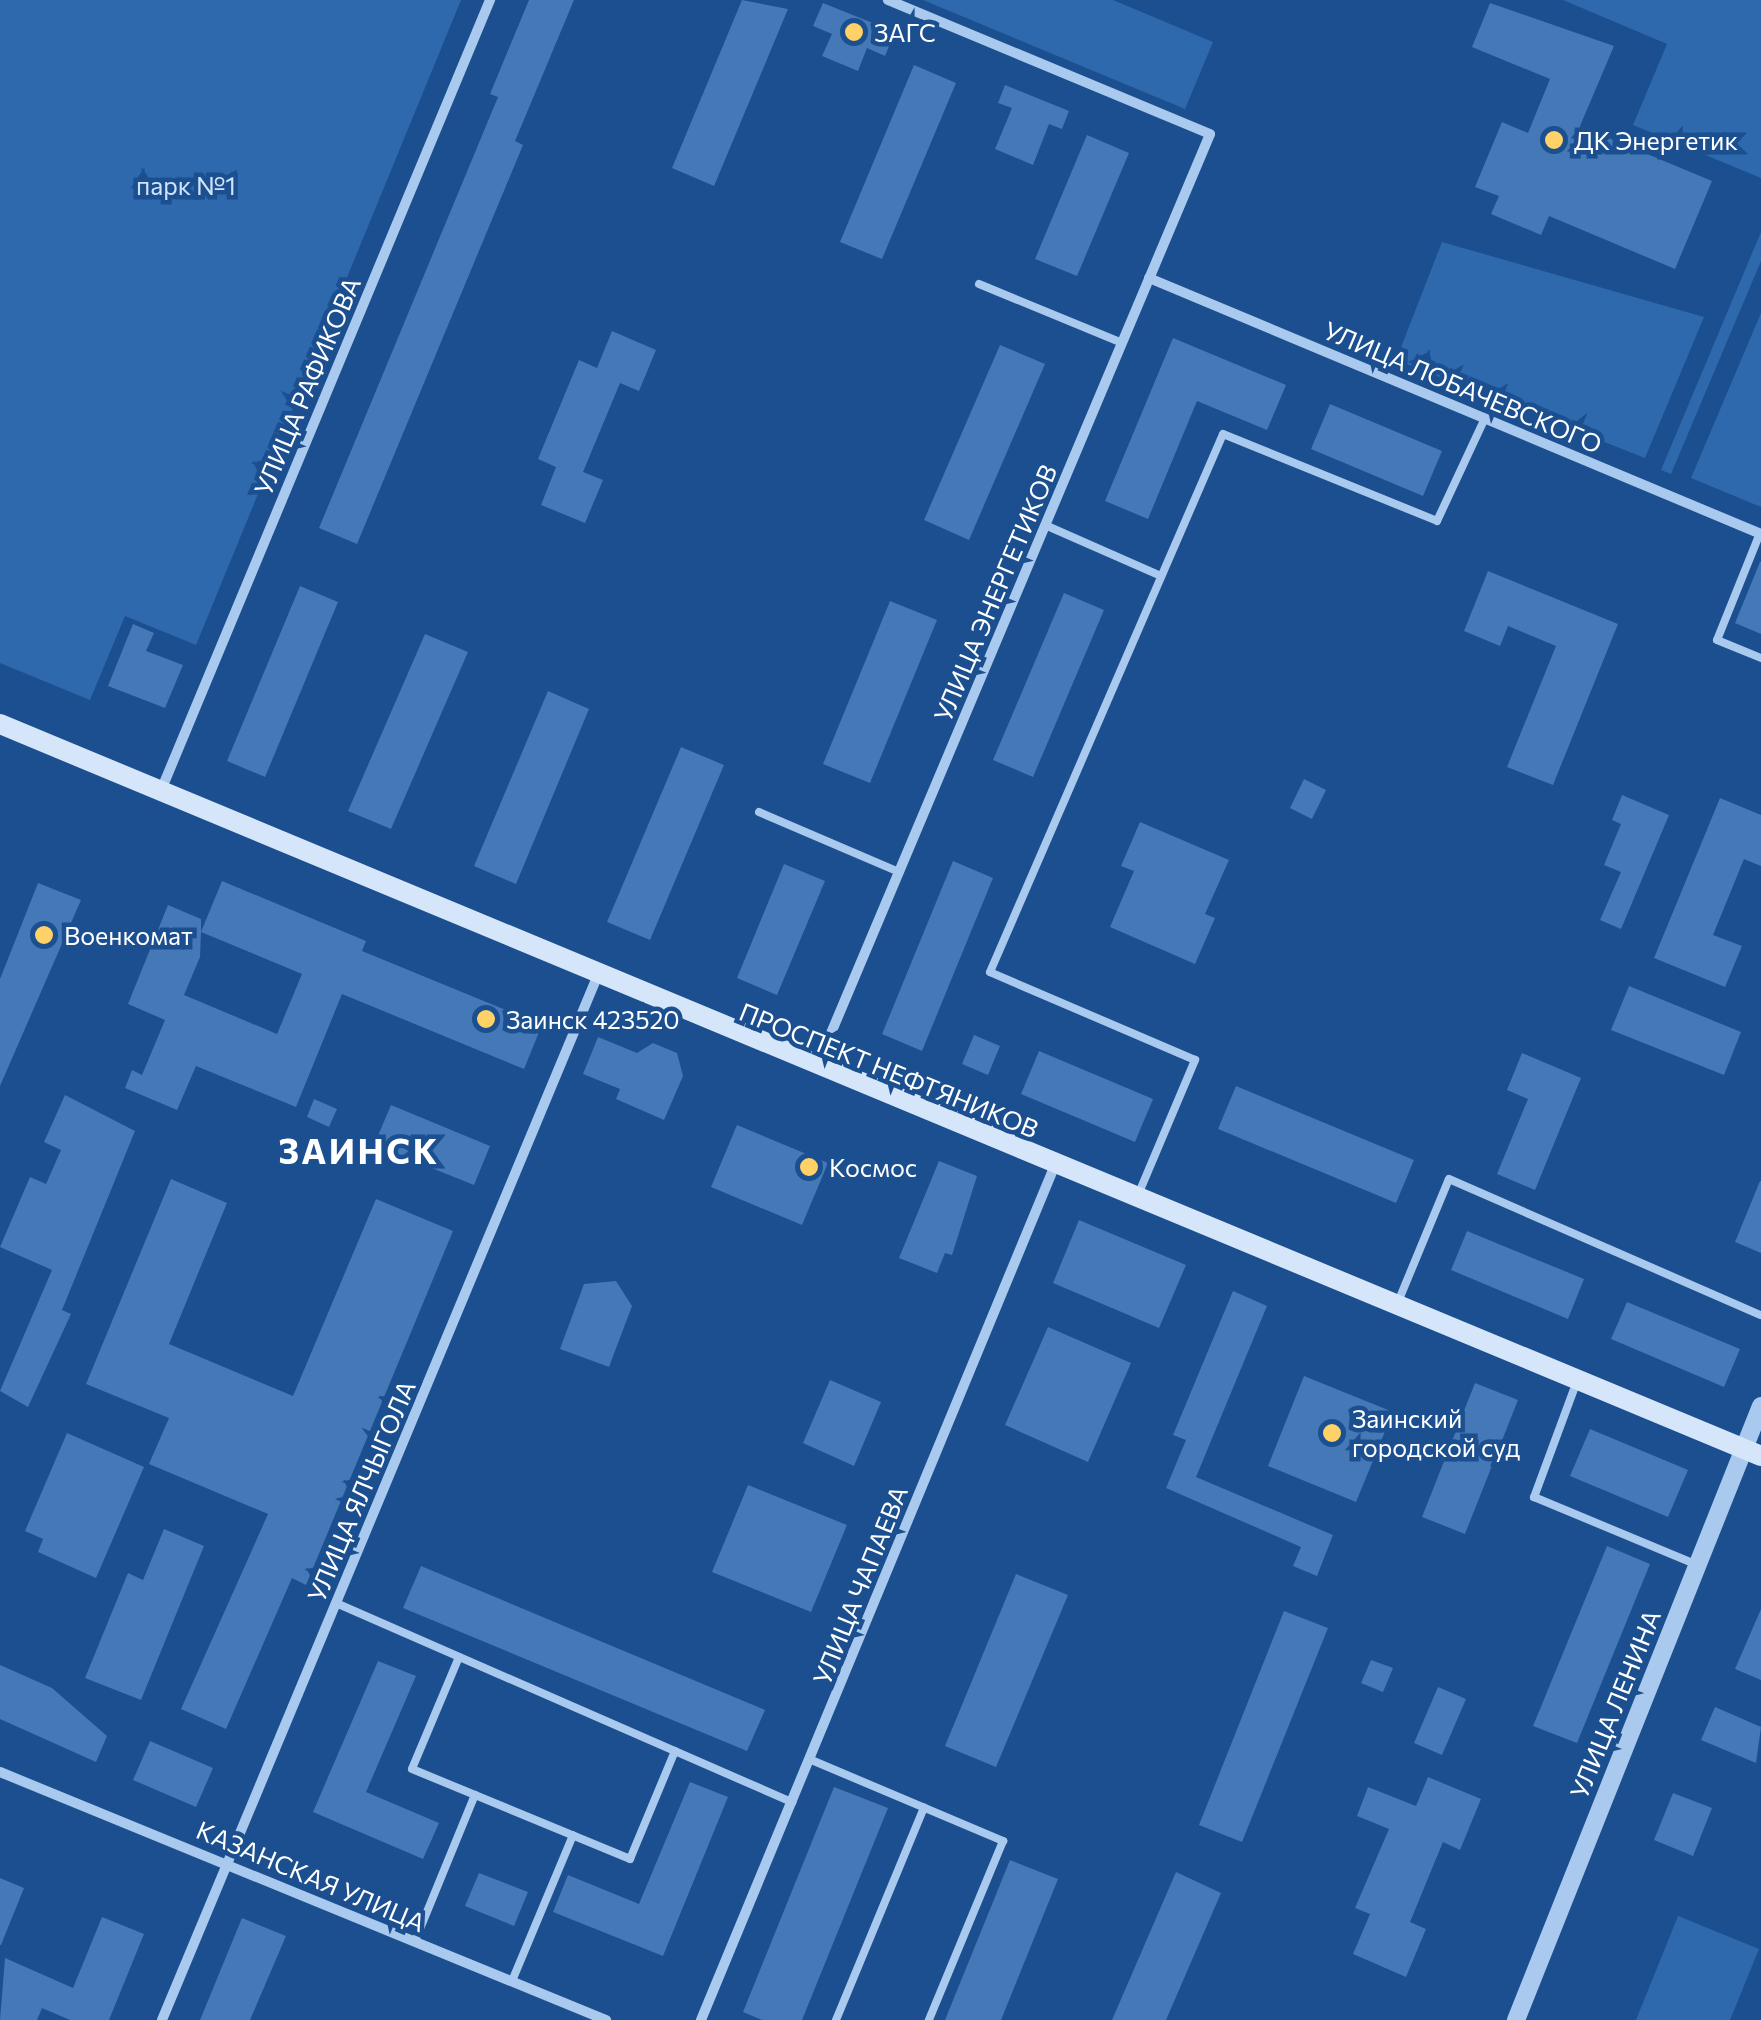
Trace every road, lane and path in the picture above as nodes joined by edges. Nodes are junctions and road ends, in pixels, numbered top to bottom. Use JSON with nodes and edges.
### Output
{"nodes":[{"id":1,"x":490,"y":0,"type":"edge"},
{"id":2,"x":888,"y":0,"type":"edge"},
{"id":3,"x":1150,"y":278,"type":"junction"},
{"id":4,"x":979,"y":284,"type":"dead end"},
{"id":5,"x":1122,"y":343,"type":"junction"},
{"id":6,"x":1485,"y":418,"type":"junction"},
{"id":7,"x":1045,"y":525,"type":"junction"},
{"id":8,"x":1760,"y":534,"type":"edge"},
{"id":9,"x":1161,"y":576,"type":"junction"},
{"id":10,"x":1761,"y":658,"type":"edge"},
{"id":11,"x":0,"y":724,"type":"edge"},
{"id":12,"x":162,"y":788,"type":"junction"},
{"id":13,"x":759,"y":812,"type":"dead end"},
{"id":14,"x":899,"y":872,"type":"junction"},
{"id":15,"x":596,"y":977,"type":"junction"},
{"id":16,"x":816,"y":1067,"type":"junction"},
{"id":17,"x":1055,"y":1166,"type":"junction"},
{"id":18,"x":1136,"y":1199,"type":"junction"},
{"id":19,"x":1396,"y":1306,"type":"junction"},
{"id":20,"x":1761,"y":1315,"type":"edge"},
{"id":21,"x":1577,"y":1380,"type":"junction"},
{"id":22,"x":1761,"y":1406,"type":"edge"},
{"id":23,"x":1752,"y":1452,"type":"edge"},
{"id":24,"x":1697,"y":1565,"type":"junction"},
{"id":25,"x":336,"y":1603,"type":"junction"},
{"id":26,"x":460,"y":1657,"type":"junction"},
{"id":27,"x":676,"y":1751,"type":"junction"},
{"id":28,"x":809,"y":1759,"type":"junction"},
{"id":29,"x":0,"y":1772,"type":"edge"},
{"id":30,"x":475,"y":1795,"type":"junction"},
{"id":31,"x":792,"y":1802,"type":"junction"},
{"id":32,"x":924,"y":1808,"type":"junction"},
{"id":33,"x":572,"y":1836,"type":"junction"},
{"id":34,"x":228,"y":1862,"type":"junction"},
{"id":35,"x":416,"y":1940,"type":"junction"},
{"id":36,"x":512,"y":1981,"type":"junction"},
{"id":37,"x":162,"y":2020,"type":"edge"},
{"id":38,"x":606,"y":2020,"type":"edge"},
{"id":39,"x":702,"y":2020,"type":"edge"},
{"id":40,"x":836,"y":2020,"type":"edge"},
{"id":41,"x":929,"y":2020,"type":"edge"},
{"id":42,"x":1516,"y":2020,"type":"edge"}],
"edges":[{"from":1,"to":12,"type":"street","name":"УЛИЦА РАФИКОВА"},
{"from":2,"to":3,"type":"street","name":"УЛИЦА ЭНЕРГЕТИКОВ"},
{"from":3,"to":5,"type":"street","name":"УЛИЦА ЭНЕРГЕТИКОВ"},
{"from":3,"to":6,"type":"street","name":"УЛИЦА ЛОБАЧЕВСКОГО"},
{"from":4,"to":5,"type":"lane"},
{"from":5,"to":7,"type":"street","name":"УЛИЦА ЭНЕРГЕТИКОВ"},
{"from":6,"to":8,"type":"street","name":"УЛИЦА ЛОБАЧЕВСКОГО"},
{"from":6,"to":9,"type":"lane"},
{"from":7,"to":9,"type":"lane"},
{"from":7,"to":14,"type":"street","name":"УЛИЦА ЭНЕРГЕТИКОВ"},
{"from":8,"to":10,"type":"lane"},
{"from":9,"to":18,"type":"lane"},
{"from":11,"to":12,"type":"main road","name":"ПРОСПЕКТ НЕФТЯНИКОВ"},
{"from":12,"to":15,"type":"main road","name":"ПРОСПЕКТ НЕФТЯНИКОВ"},
{"from":13,"to":14,"type":"lane"},
{"from":14,"to":16,"type":"street","name":"УЛИЦА ЭНЕРГЕТИКОВ"},
{"from":15,"to":16,"type":"main road","name":"ПРОСПЕКТ НЕФТЯНИКОВ"},
{"from":15,"to":25,"type":"street","name":"УЛИЦА ЯЛЧЫГОЛА"},
{"from":16,"to":17,"type":"main road","name":"ПРОСПЕКТ НЕФТЯНИКОВ"},
{"from":17,"to":18,"type":"main road","name":"ПРОСПЕКТ НЕФТЯНИКОВ"},
{"from":17,"to":28,"type":"street","name":"УЛИЦА ЧАПАЕВА"},
{"from":18,"to":19,"type":"main road","name":"ПРОСПЕКТ НЕФТЯНИКОВ"},
{"from":19,"to":20,"type":"lane"},
{"from":19,"to":21,"type":"main road","name":"ПРОСПЕКТ НЕФТЯНИКОВ"},
{"from":21,"to":23,"type":"main road","name":"ПРОСПЕКТ НЕФТЯНИКОВ"},
{"from":21,"to":24,"type":"lane"},
{"from":22,"to":23,"type":"street","name":"УЛИЦА ЛЕНИНА"},
{"from":23,"to":24,"type":"street","name":"УЛИЦА ЛЕНИНА"},
{"from":24,"to":42,"type":"street","name":"УЛИЦА ЛЕНИНА"},
{"from":25,"to":26,"type":"lane"},
{"from":25,"to":34,"type":"street","name":"УЛИЦА ЯЛЧЫГОЛА"},
{"from":26,"to":27,"type":"lane"},
{"from":26,"to":30,"type":"lane"},
{"from":27,"to":31,"type":"lane"},
{"from":27,"to":33,"type":"lane"},
{"from":28,"to":31,"type":"street","name":"УЛИЦА ЧАПАЕВА"},
{"from":28,"to":32,"type":"lane"},
{"from":29,"to":34,"type":"street","name":"КАЗАНСКАЯ УЛИЦА"},
{"from":30,"to":33,"type":"lane"},
{"from":30,"to":35,"type":"lane"},
{"from":31,"to":39,"type":"street","name":"УЛИЦА ЧАПАЕВА"},
{"from":32,"to":40,"type":"lane"},
{"from":32,"to":41,"type":"lane"},
{"from":33,"to":36,"type":"lane"},
{"from":34,"to":35,"type":"street","name":"КАЗАНСКАЯ УЛИЦА"},
{"from":34,"to":37,"type":"street","name":"УЛИЦА ЯЛЧЫГОЛА"},
{"from":35,"to":36,"type":"street","name":"КАЗАНСКАЯ УЛИЦА"},
{"from":36,"to":38,"type":"street","name":"КАЗАНСКАЯ УЛИЦА"}]}
